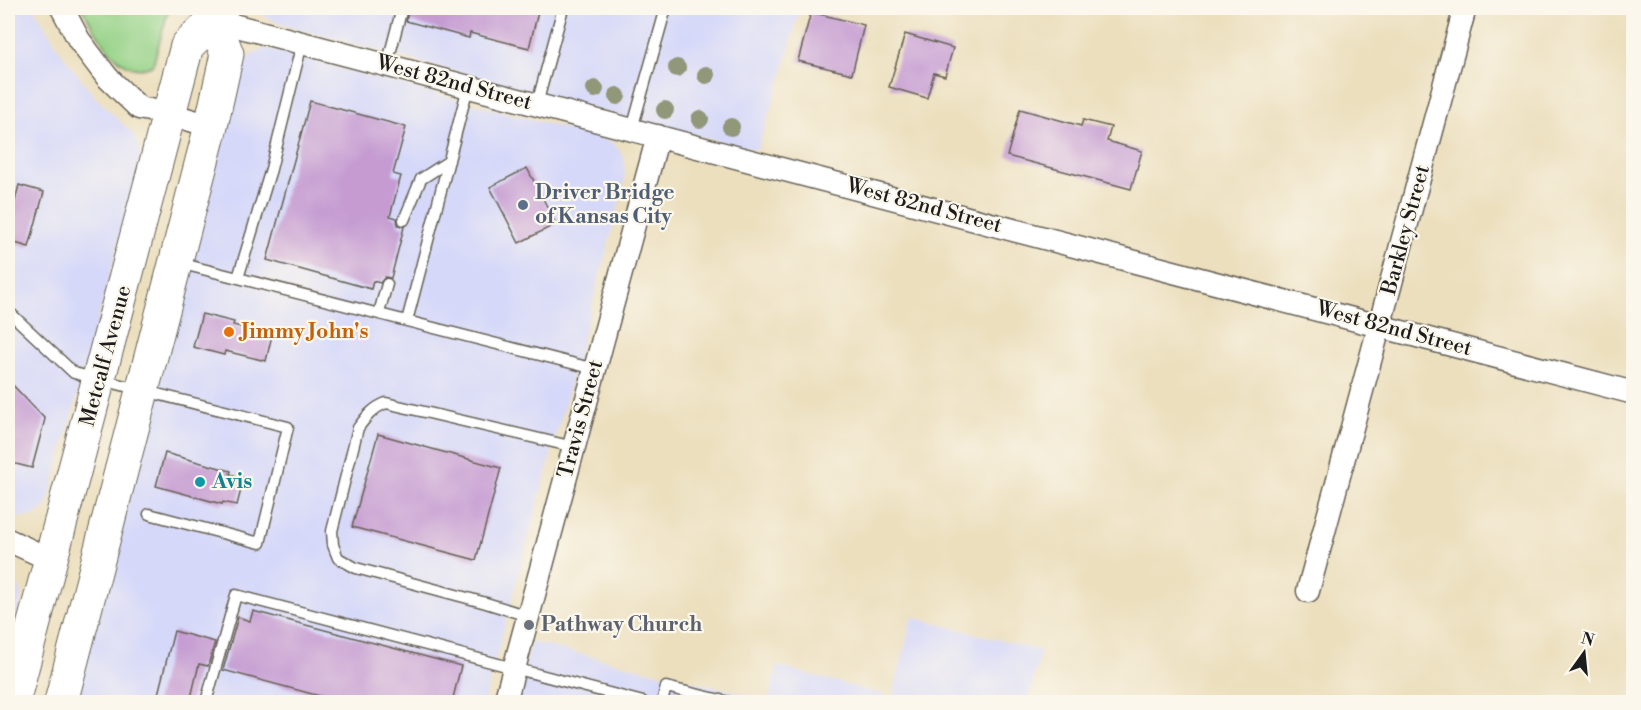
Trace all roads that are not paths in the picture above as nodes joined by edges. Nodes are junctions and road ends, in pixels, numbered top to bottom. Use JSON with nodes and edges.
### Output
{"nodes":[{"id":1,"x":62,"y":8,"type":"edge"},
{"id":2,"x":402,"y":8,"type":"edge"},
{"id":3,"x":563,"y":8,"type":"edge"},
{"id":4,"x":666,"y":8,"type":"edge"},
{"id":5,"x":1465,"y":8,"type":"edge"},
{"id":6,"x":215,"y":14,"type":"edge"},
{"id":7,"x":302,"y":43,"type":"junction"},
{"id":8,"x":387,"y":65,"type":"junction"},
{"id":9,"x":468,"y":87,"type":"junction"},
{"id":10,"x":537,"y":105,"type":"junction"},
{"id":11,"x":169,"y":114,"type":"junction"},
{"id":12,"x":211,"y":126,"type":"junction"},
{"id":13,"x":632,"y":129,"type":"junction"},
{"id":14,"x":658,"y":136,"type":"junction"},
{"id":15,"x":449,"y":161,"type":"junction"},
{"id":16,"x":404,"y":220,"type":"dead end"},
{"id":17,"x":176,"y":262,"type":"junction"},
{"id":18,"x":238,"y":278,"type":"junction"},
{"id":19,"x":387,"y":284,"type":"dead end"},
{"id":20,"x":8,"y":311,"type":"edge"},
{"id":21,"x":379,"y":313,"type":"junction"},
{"id":22,"x":407,"y":321,"type":"junction"},
{"id":23,"x":1380,"y":326,"type":"junction"},
{"id":24,"x":595,"y":369,"type":"junction"},
{"id":25,"x":99,"y":380,"type":"junction"},
{"id":26,"x":142,"y":391,"type":"junction"},
{"id":27,"x":1634,"y":393,"type":"edge"},
{"id":28,"x":574,"y":447,"type":"junction"},
{"id":29,"x":150,"y":514,"type":"dead end"},
{"id":30,"x":8,"y":540,"type":"edge"},
{"id":31,"x":51,"y":560,"type":"junction"},
{"id":32,"x":1308,"y":591,"type":"dead end"},
{"id":33,"x":528,"y":616,"type":"junction"},
{"id":34,"x":514,"y":669,"type":"junction"},
{"id":35,"x":13,"y":702,"type":"edge"},
{"id":36,"x":61,"y":702,"type":"edge"},
{"id":37,"x":206,"y":702,"type":"edge"},
{"id":38,"x":505,"y":702,"type":"edge"},
{"id":39,"x":643,"y":702,"type":"edge"},
{"id":40,"x":662,"y":702,"type":"edge"},
{"id":41,"x":729,"y":702,"type":"edge"}],
"edges":[{"from":1,"to":11,"type":"street"},
{"from":2,"to":8,"type":"lane"},
{"from":3,"to":10,"type":"lane"},
{"from":4,"to":13,"type":"lane"},
{"from":5,"to":23,"type":"street","name":"Barkley Street"},
{"from":6,"to":7,"type":"street","name":"West 82nd Street"},
{"from":6,"to":11,"type":"main road","name":"Metcalf Avenue"},
{"from":6,"to":12,"type":"main road","name":"Metcalf Avenue"},
{"from":7,"to":8,"type":"street","name":"West 82nd Street"},
{"from":7,"to":18,"type":"lane"},
{"from":8,"to":9,"type":"street","name":"West 82nd Street"},
{"from":9,"to":10,"type":"street","name":"West 82nd Street"},
{"from":9,"to":15,"type":"lane"},
{"from":10,"to":13,"type":"street","name":"West 82nd Street"},
{"from":11,"to":12,"type":"street"},
{"from":11,"to":25,"type":"main road","name":"Metcalf Avenue"},
{"from":12,"to":17,"type":"main road","name":"Metcalf Avenue"},
{"from":13,"to":14,"type":"street","name":"West 82nd Street"},
{"from":14,"to":23,"type":"street","name":"West 82nd Street"},
{"from":14,"to":24,"type":"street","name":"Travis Street"},
{"from":15,"to":16,"type":"lane"},
{"from":15,"to":22,"type":"lane"},
{"from":17,"to":18,"type":"lane"},
{"from":17,"to":26,"type":"main road","name":"Metcalf Avenue"},
{"from":18,"to":21,"type":"lane"},
{"from":19,"to":21,"type":"lane"},
{"from":20,"to":25,"type":"lane"},
{"from":21,"to":22,"type":"lane"},
{"from":22,"to":24,"type":"lane"},
{"from":23,"to":27,"type":"street","name":"West 82nd Street"},
{"from":23,"to":32,"type":"street","name":"Barkley Street"},
{"from":24,"to":28,"type":"street","name":"Travis Street"},
{"from":25,"to":26,"type":"lane"},
{"from":25,"to":31,"type":"main road","name":"Metcalf Avenue"},
{"from":26,"to":29,"type":"lane"},
{"from":26,"to":36,"type":"main road","name":"Metcalf Avenue"},
{"from":28,"to":33,"type":"street","name":"Travis Street"},
{"from":28,"to":33,"type":"lane"},
{"from":30,"to":31,"type":"street"},
{"from":31,"to":35,"type":"main road","name":"Metcalf Avenue"},
{"from":33,"to":34,"type":"street","name":"Travis Street"},
{"from":34,"to":37,"type":"lane"},
{"from":34,"to":38,"type":"street","name":"Travis Street"},
{"from":34,"to":39,"type":"lane"},
{"from":40,"to":41,"type":"lane"}]}
